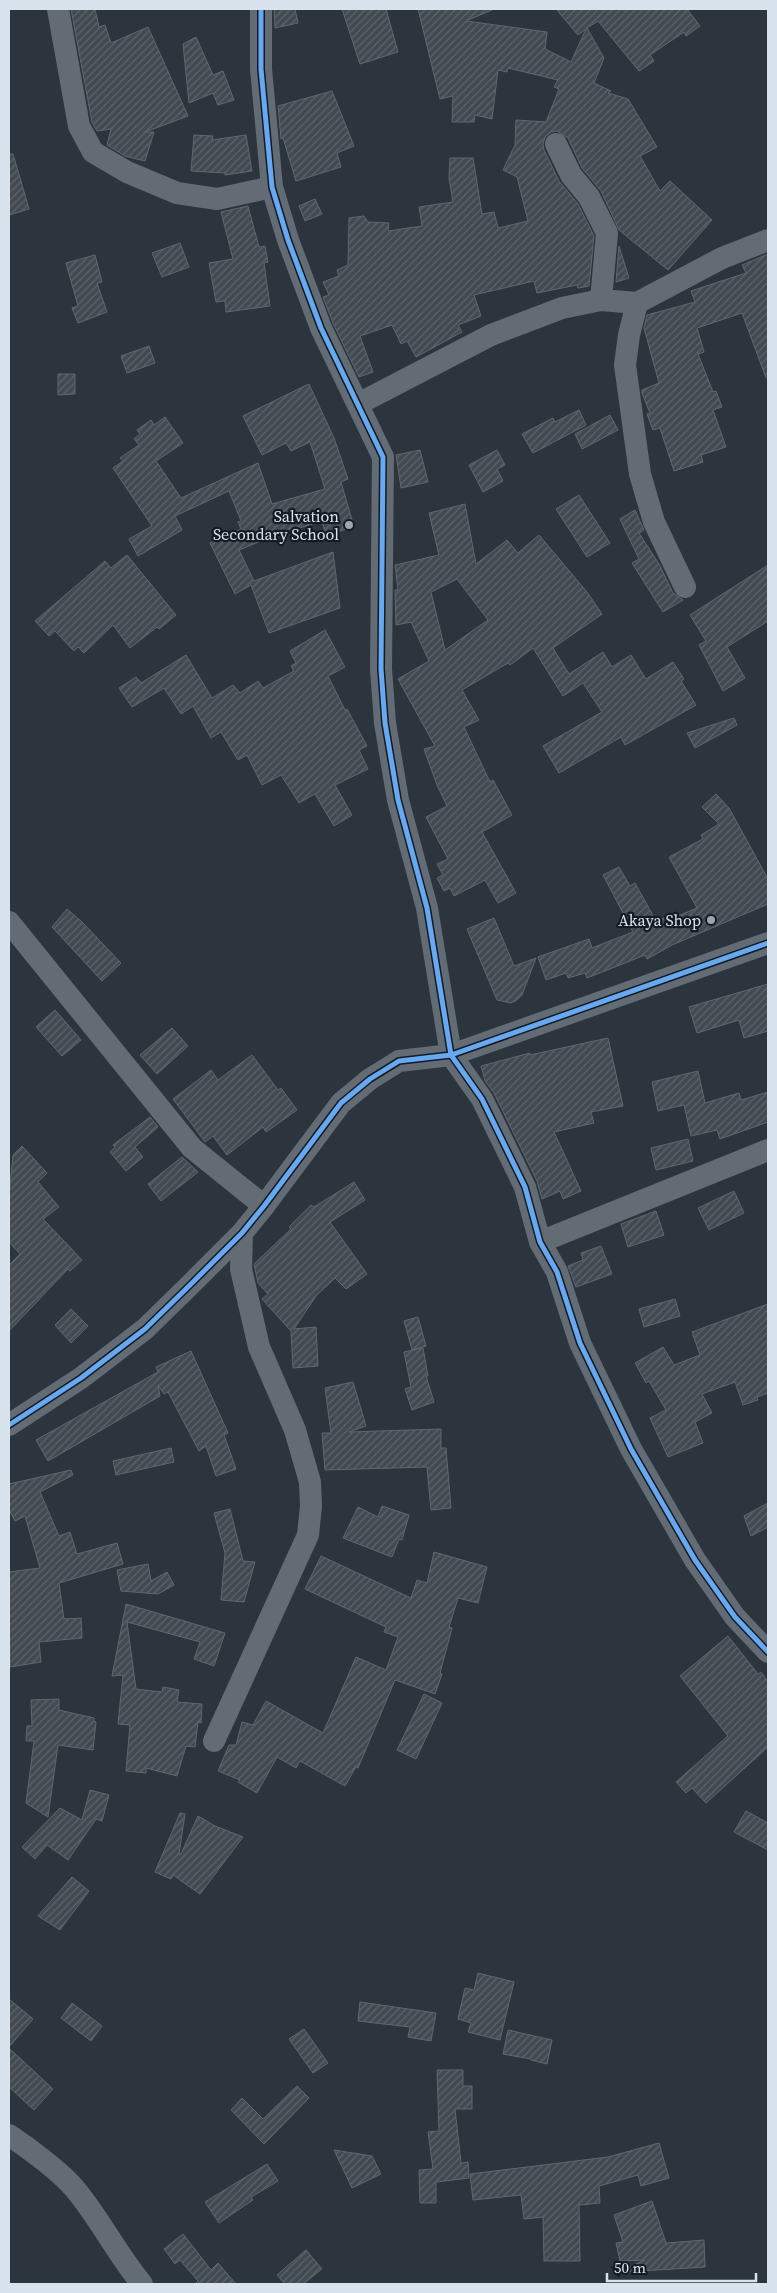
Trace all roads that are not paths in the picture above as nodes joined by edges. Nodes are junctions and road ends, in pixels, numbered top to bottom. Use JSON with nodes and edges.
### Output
{"nodes":[{"id":1,"x":58,"y":9,"type":"edge"},
{"id":2,"x":261,"y":9,"type":"edge"},
{"id":3,"x":556,"y":144,"type":"dead end"},
{"id":4,"x":272,"y":187,"type":"junction"},
{"id":5,"x":768,"y":240,"type":"edge"},
{"id":6,"x":601,"y":300,"type":"junction"},
{"id":7,"x":638,"y":303,"type":"junction"},
{"id":8,"x":358,"y":404,"type":"junction"},
{"id":9,"x":686,"y":587,"type":"dead end"},
{"id":10,"x":9,"y":922,"type":"edge"},
{"id":11,"x":768,"y":943,"type":"edge"},
{"id":12,"x":451,"y":1055,"type":"junction"},
{"id":13,"x":768,"y":1150,"type":"edge"},
{"id":14,"x":264,"y":1206,"type":"junction"},
{"id":15,"x":242,"y":1233,"type":"junction"},
{"id":16,"x":540,"y":1242,"type":"junction"},
{"id":17,"x":9,"y":1425,"type":"edge"},
{"id":18,"x":768,"y":1652,"type":"edge"},
{"id":19,"x":214,"y":1741,"type":"dead end"},
{"id":20,"x":9,"y":2135,"type":"edge"},
{"id":21,"x":142,"y":2284,"type":"edge"}],
"edges":[{"from":1,"to":4,"type":"street"},
{"from":2,"to":4,"type":"street"},
{"from":3,"to":6,"type":"street"},
{"from":4,"to":8,"type":"street"},
{"from":5,"to":7,"type":"street"},
{"from":6,"to":7,"type":"street"},
{"from":6,"to":8,"type":"street"},
{"from":7,"to":9,"type":"street"},
{"from":8,"to":12,"type":"street"},
{"from":10,"to":14,"type":"street"},
{"from":11,"to":12,"type":"street"},
{"from":12,"to":14,"type":"street"},
{"from":12,"to":16,"type":"street"},
{"from":13,"to":16,"type":"street"},
{"from":14,"to":15,"type":"street"},
{"from":15,"to":17,"type":"street"},
{"from":15,"to":19,"type":"street"},
{"from":16,"to":18,"type":"street"},
{"from":20,"to":21,"type":"street"}]}
